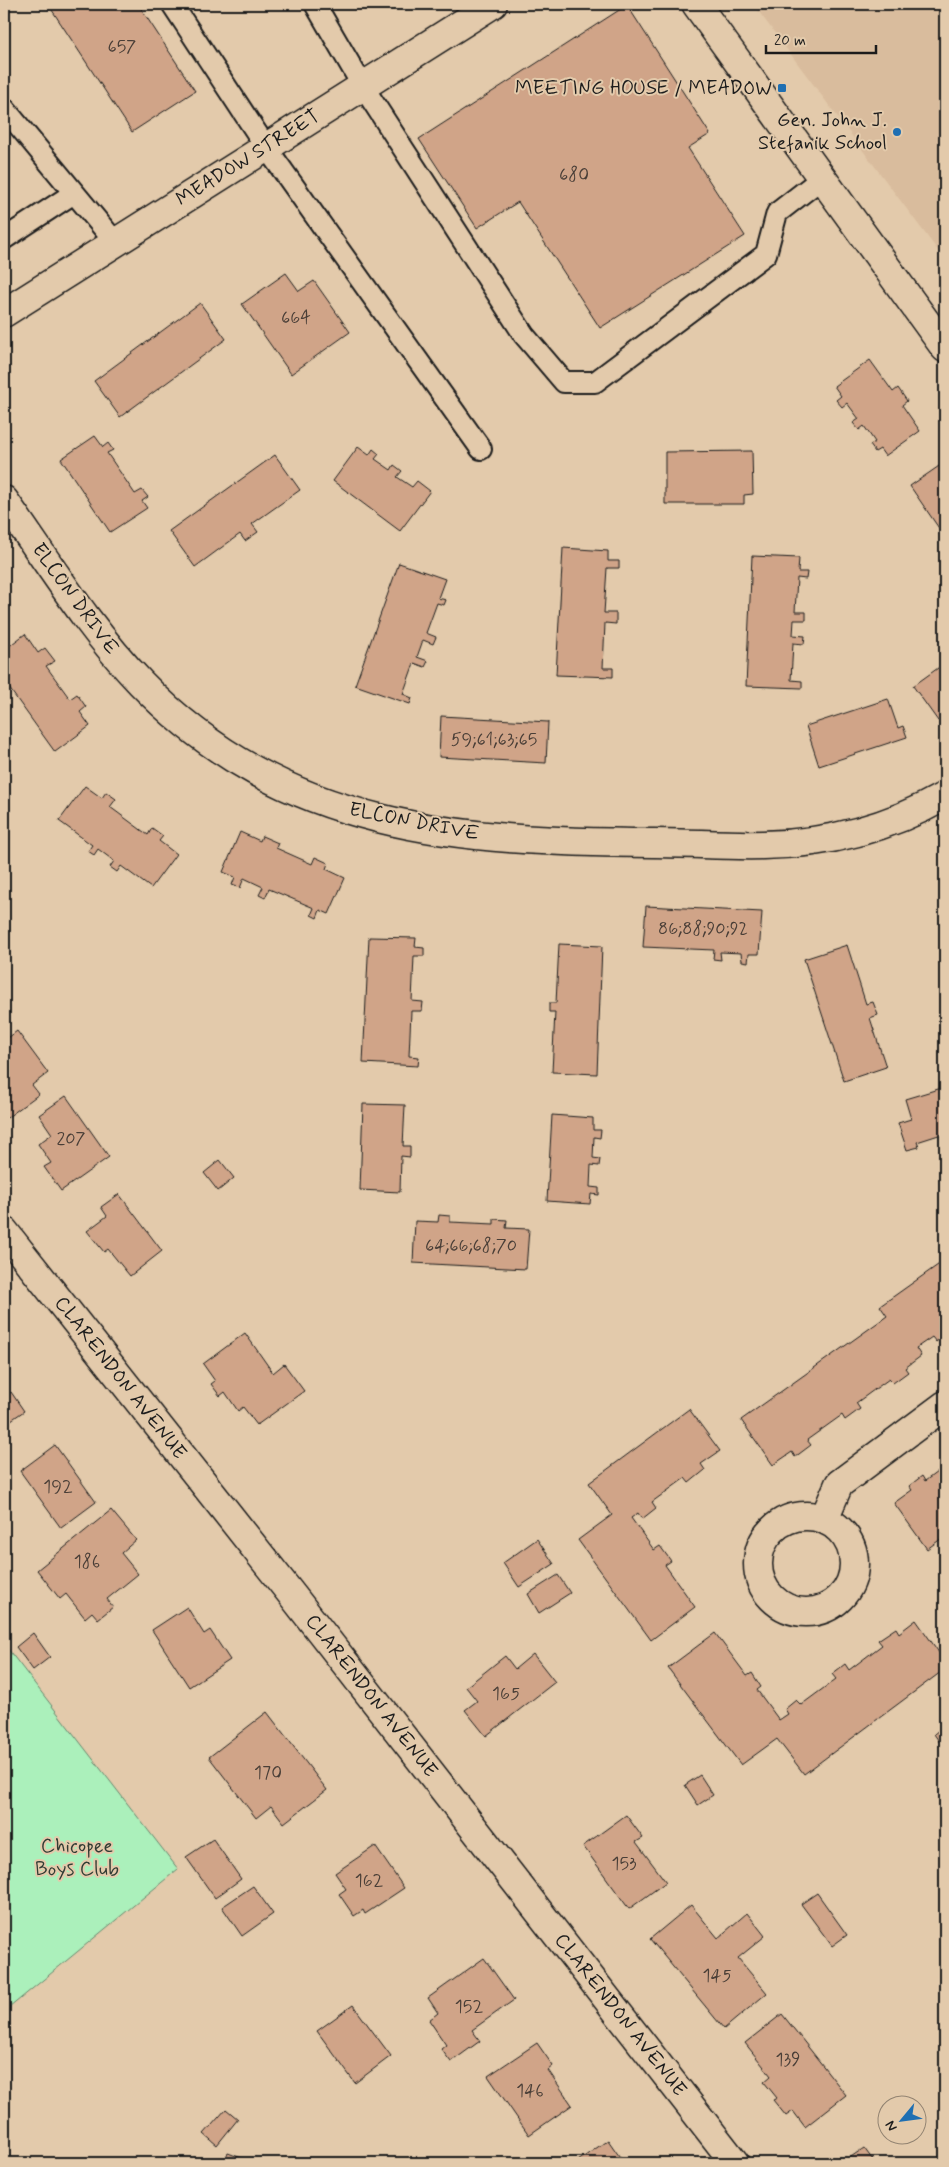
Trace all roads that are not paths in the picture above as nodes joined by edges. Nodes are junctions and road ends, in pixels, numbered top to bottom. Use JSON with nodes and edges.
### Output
{"nodes":[{"id":1,"x":172,"y":4,"type":"edge"},
{"id":2,"x":315,"y":4,"type":"edge"},
{"id":3,"x":491,"y":4,"type":"edge"},
{"id":4,"x":696,"y":4,"type":"edge"},
{"id":5,"x":362,"y":85,"type":"junction"},
{"id":6,"x":4,"y":108,"type":"edge"},
{"id":7,"x":266,"y":147,"type":"junction"},
{"id":8,"x":822,"y":178,"type":"junction"},
{"id":9,"x":74,"y":193,"type":"junction"},
{"id":10,"x":4,"y":239,"type":"edge"},
{"id":11,"x":115,"y":242,"type":"junction"},
{"id":12,"x":4,"y":313,"type":"edge"},
{"id":13,"x":945,"y":348,"type":"edge"},
{"id":14,"x":481,"y":449,"type":"dead end"},
{"id":15,"x":4,"y":500,"type":"edge"},
{"id":16,"x":945,"y":796,"type":"edge"},
{"id":17,"x":4,"y":1232,"type":"edge"},
{"id":18,"x":945,"y":1405,"type":"edge"},
{"id":19,"x":824,"y":1519,"type":"dead end"},
{"id":20,"x":735,"y":2163,"type":"edge"}],
"edges":[{"from":1,"to":7,"type":"lane"},
{"from":2,"to":5,"type":"lane"},
{"from":3,"to":5,"type":"street","name":"MEADOW STREET"},
{"from":4,"to":8,"type":"street"},
{"from":5,"to":7,"type":"street","name":"MEADOW STREET"},
{"from":5,"to":8,"type":"lane"},
{"from":6,"to":9,"type":"lane"},
{"from":7,"to":11,"type":"street","name":"MEADOW STREET"},
{"from":7,"to":14,"type":"lane"},
{"from":8,"to":13,"type":"street"},
{"from":9,"to":10,"type":"lane"},
{"from":9,"to":11,"type":"lane"},
{"from":11,"to":12,"type":"street","name":"MEADOW STREET"},
{"from":15,"to":16,"type":"street","name":"ELCON DRIVE"},
{"from":17,"to":20,"type":"street","name":"CLARENDON AVENUE"},
{"from":18,"to":19,"type":"street"}]}
